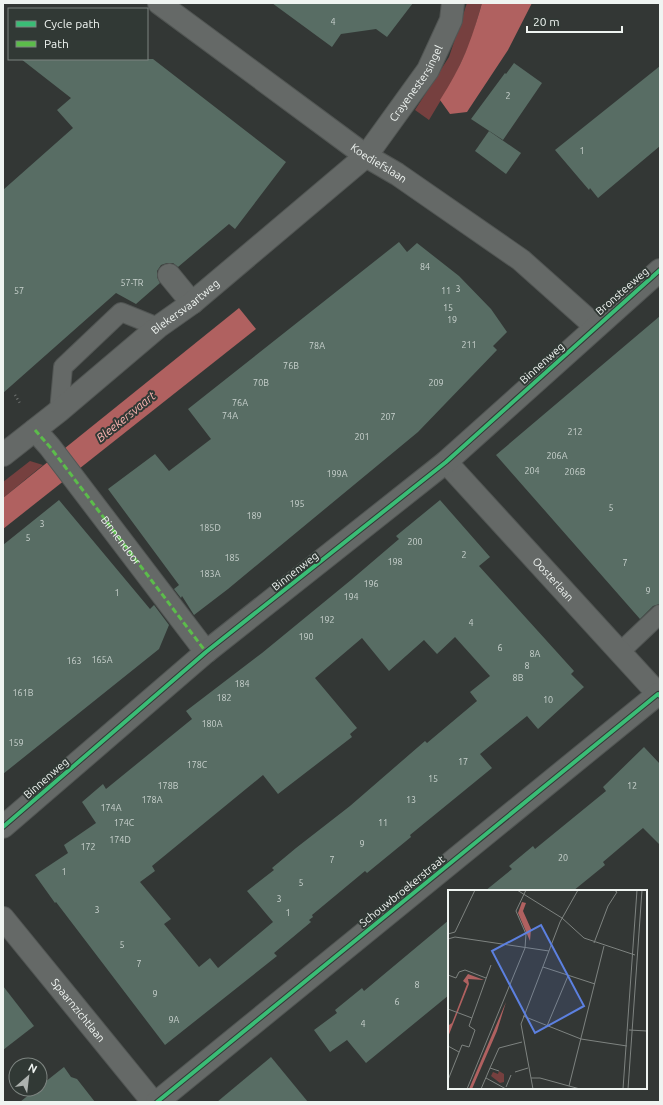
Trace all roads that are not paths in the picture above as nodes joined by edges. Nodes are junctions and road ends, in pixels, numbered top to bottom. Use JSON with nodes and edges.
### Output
{"nodes":[{"id":1,"x":159,"y":3,"type":"edge"},
{"id":2,"x":453,"y":3,"type":"edge"},
{"id":3,"x":366,"y":156,"type":"junction"},
{"id":4,"x":660,"y":270,"type":"edge"},
{"id":5,"x":169,"y":275,"type":"dead end"},
{"id":6,"x":192,"y":303,"type":"junction"},
{"id":7,"x":595,"y":326,"type":"junction"},
{"id":8,"x":158,"y":327,"type":"junction"},
{"id":9,"x":59,"y":411,"type":"junction"},
{"id":10,"x":35,"y":430,"type":"junction"},
{"id":11,"x":3,"y":455,"type":"edge"},
{"id":12,"x":446,"y":462,"type":"junction"},
{"id":13,"x":660,"y":614,"type":"edge"},
{"id":14,"x":206,"y":652,"type":"junction"},
{"id":15,"x":619,"y":653,"type":"junction"},
{"id":16,"x":659,"y":695,"type":"edge"},
{"id":17,"x":3,"y":827,"type":"edge"},
{"id":18,"x":3,"y":918,"type":"edge"},
{"id":19,"x":153,"y":1102,"type":"edge"},
{"id":20,"x":157,"y":1102,"type":"edge"}],
"edges":[{"from":1,"to":3,"type":"street","name":"Koediefslaan"},
{"from":2,"to":3,"type":"street","name":"Crayenestersingel"},
{"from":3,"to":6,"type":"street","name":"Blekersvaartweg"},
{"from":3,"to":7,"type":"street","name":"Koediefslaan"},
{"from":4,"to":7,"type":"street","name":"Bronsteeweg"},
{"from":5,"to":6,"type":"street"},
{"from":6,"to":8,"type":"street","name":"Blekersvaartweg"},
{"from":7,"to":12,"type":"street","name":"Binnenweg"},
{"from":8,"to":9,"type":"street","name":"Blekersvaartweg"},
{"from":8,"to":9,"type":"lane"},
{"from":9,"to":10,"type":"street","name":"Blekersvaartweg"},
{"from":10,"to":11,"type":"street","name":"Blekersvaartweg"},
{"from":10,"to":14,"type":"street","name":"Binnendoor"},
{"from":12,"to":14,"type":"street","name":"Binnenweg"},
{"from":12,"to":15,"type":"street","name":"Oosterlaan"},
{"from":13,"to":15,"type":"lane"},
{"from":14,"to":17,"type":"street","name":"Binnenweg"},
{"from":15,"to":16,"type":"street","name":"Oosterlaan"},
{"from":16,"to":20,"type":"street","name":"Schouwbroekerstraat"},
{"from":18,"to":19,"type":"street","name":"Spaarnzichtlaan"}]}
